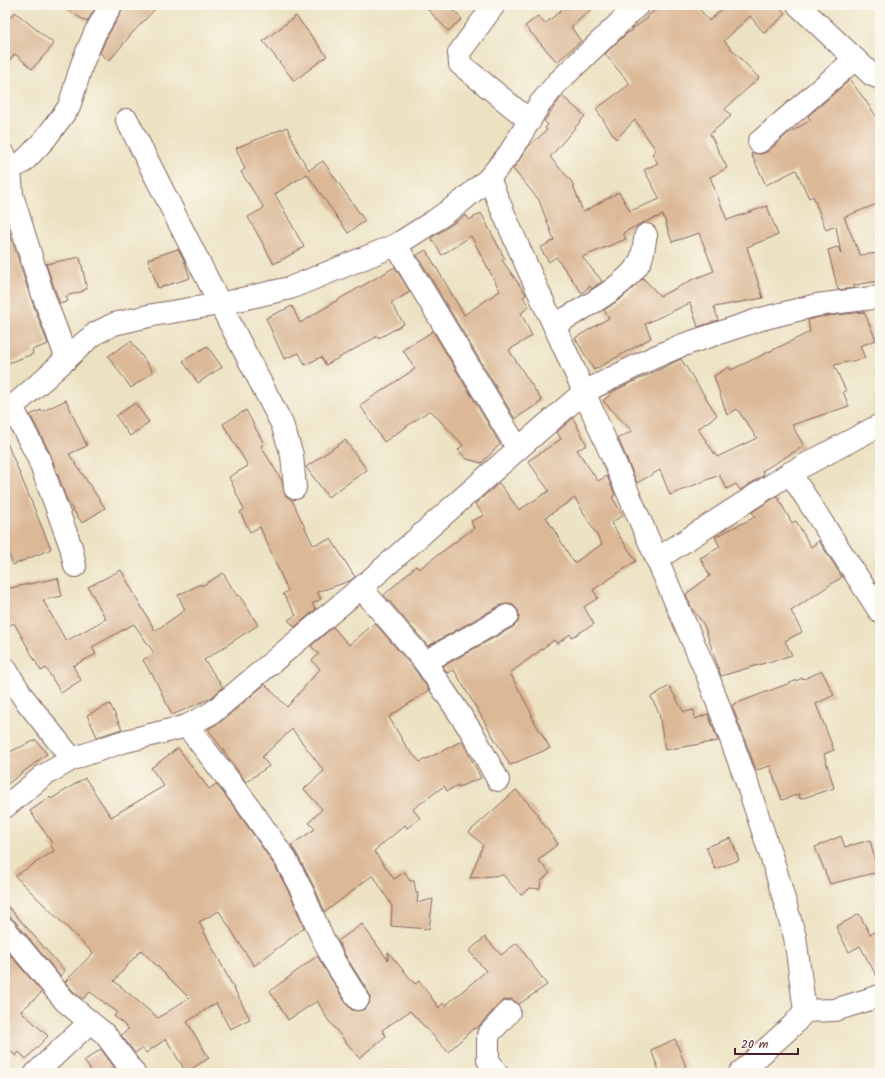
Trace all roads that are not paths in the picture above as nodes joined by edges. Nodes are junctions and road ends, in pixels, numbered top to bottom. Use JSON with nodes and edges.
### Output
{"nodes":[{"id":1,"x":111,"y":5,"type":"edge"},
{"id":2,"x":494,"y":5,"type":"edge"},
{"id":3,"x":638,"y":5,"type":"edge"},
{"id":4,"x":798,"y":5,"type":"edge"},
{"id":5,"x":855,"y":59,"type":"junction"},
{"id":6,"x":880,"y":78,"type":"edge"},
{"id":7,"x":127,"y":120,"type":"dead end"},
{"id":8,"x":530,"y":121,"type":"junction"},
{"id":9,"x":759,"y":142,"type":"dead end"},
{"id":10,"x":8,"y":162,"type":"edge"},
{"id":11,"x":489,"y":178,"type":"junction"},
{"id":12,"x":646,"y":234,"type":"dead end"},
{"id":13,"x":396,"y":245,"type":"junction"},
{"id":14,"x":880,"y":297,"type":"edge"},
{"id":15,"x":220,"y":304,"type":"junction"},
{"id":16,"x":554,"y":325,"type":"junction"},
{"id":17,"x":67,"y":359,"type":"junction"},
{"id":18,"x":584,"y":392,"type":"junction"},
{"id":19,"x":8,"y":409,"type":"edge"},
{"id":20,"x":880,"y":425,"type":"edge"},
{"id":21,"x":518,"y":449,"type":"junction"},
{"id":22,"x":790,"y":473,"type":"junction"},
{"id":23,"x":295,"y":488,"type":"dead end"},
{"id":24,"x":657,"y":559,"type":"junction"},
{"id":25,"x":75,"y":566,"type":"dead end"},
{"id":26,"x":361,"y":588,"type":"junction"},
{"id":27,"x":880,"y":612,"type":"edge"},
{"id":28,"x":507,"y":616,"type":"dead end"},
{"id":29,"x":425,"y":662,"type":"junction"},
{"id":30,"x":5,"y":668,"type":"edge"},
{"id":31,"x":187,"y":726,"type":"junction"},
{"id":32,"x":72,"y":759,"type":"junction"},
{"id":33,"x":498,"y":780,"type":"dead end"},
{"id":34,"x":5,"y":807,"type":"edge"},
{"id":35,"x":5,"y":929,"type":"edge"},
{"id":36,"x":880,"y":996,"type":"edge"},
{"id":37,"x":358,"y":998,"type":"dead end"},
{"id":38,"x":805,"y":1011,"type":"junction"},
{"id":39,"x":509,"y":1012,"type":"dead end"},
{"id":40,"x":90,"y":1022,"type":"junction"},
{"id":41,"x":36,"y":1073,"type":"edge"},
{"id":42,"x":134,"y":1073,"type":"edge"},
{"id":43,"x":497,"y":1073,"type":"edge"},
{"id":44,"x":740,"y":1073,"type":"edge"}],
"edges":[{"from":1,"to":10,"type":"street"},
{"from":2,"to":8,"type":"street"},
{"from":3,"to":8,"type":"street"},
{"from":4,"to":5,"type":"street"},
{"from":5,"to":6,"type":"street"},
{"from":5,"to":9,"type":"street"},
{"from":7,"to":15,"type":"street"},
{"from":8,"to":11,"type":"street"},
{"from":10,"to":17,"type":"street"},
{"from":11,"to":13,"type":"street"},
{"from":11,"to":16,"type":"street"},
{"from":12,"to":16,"type":"street"},
{"from":13,"to":15,"type":"street"},
{"from":13,"to":21,"type":"street"},
{"from":14,"to":18,"type":"street"},
{"from":15,"to":17,"type":"street"},
{"from":15,"to":23,"type":"street"},
{"from":16,"to":18,"type":"street"},
{"from":17,"to":19,"type":"street"},
{"from":18,"to":21,"type":"street"},
{"from":18,"to":24,"type":"street"},
{"from":19,"to":25,"type":"street"},
{"from":20,"to":22,"type":"street"},
{"from":21,"to":26,"type":"street"},
{"from":22,"to":24,"type":"street"},
{"from":22,"to":27,"type":"street"},
{"from":24,"to":38,"type":"street"},
{"from":26,"to":29,"type":"street"},
{"from":26,"to":31,"type":"street"},
{"from":28,"to":29,"type":"street"},
{"from":29,"to":33,"type":"street"},
{"from":30,"to":32,"type":"street"},
{"from":31,"to":32,"type":"street"},
{"from":31,"to":37,"type":"street"},
{"from":32,"to":34,"type":"street"},
{"from":35,"to":40,"type":"street"},
{"from":36,"to":38,"type":"street"},
{"from":38,"to":44,"type":"street"},
{"from":39,"to":43,"type":"street"},
{"from":40,"to":41,"type":"street"},
{"from":40,"to":42,"type":"street"}]}
